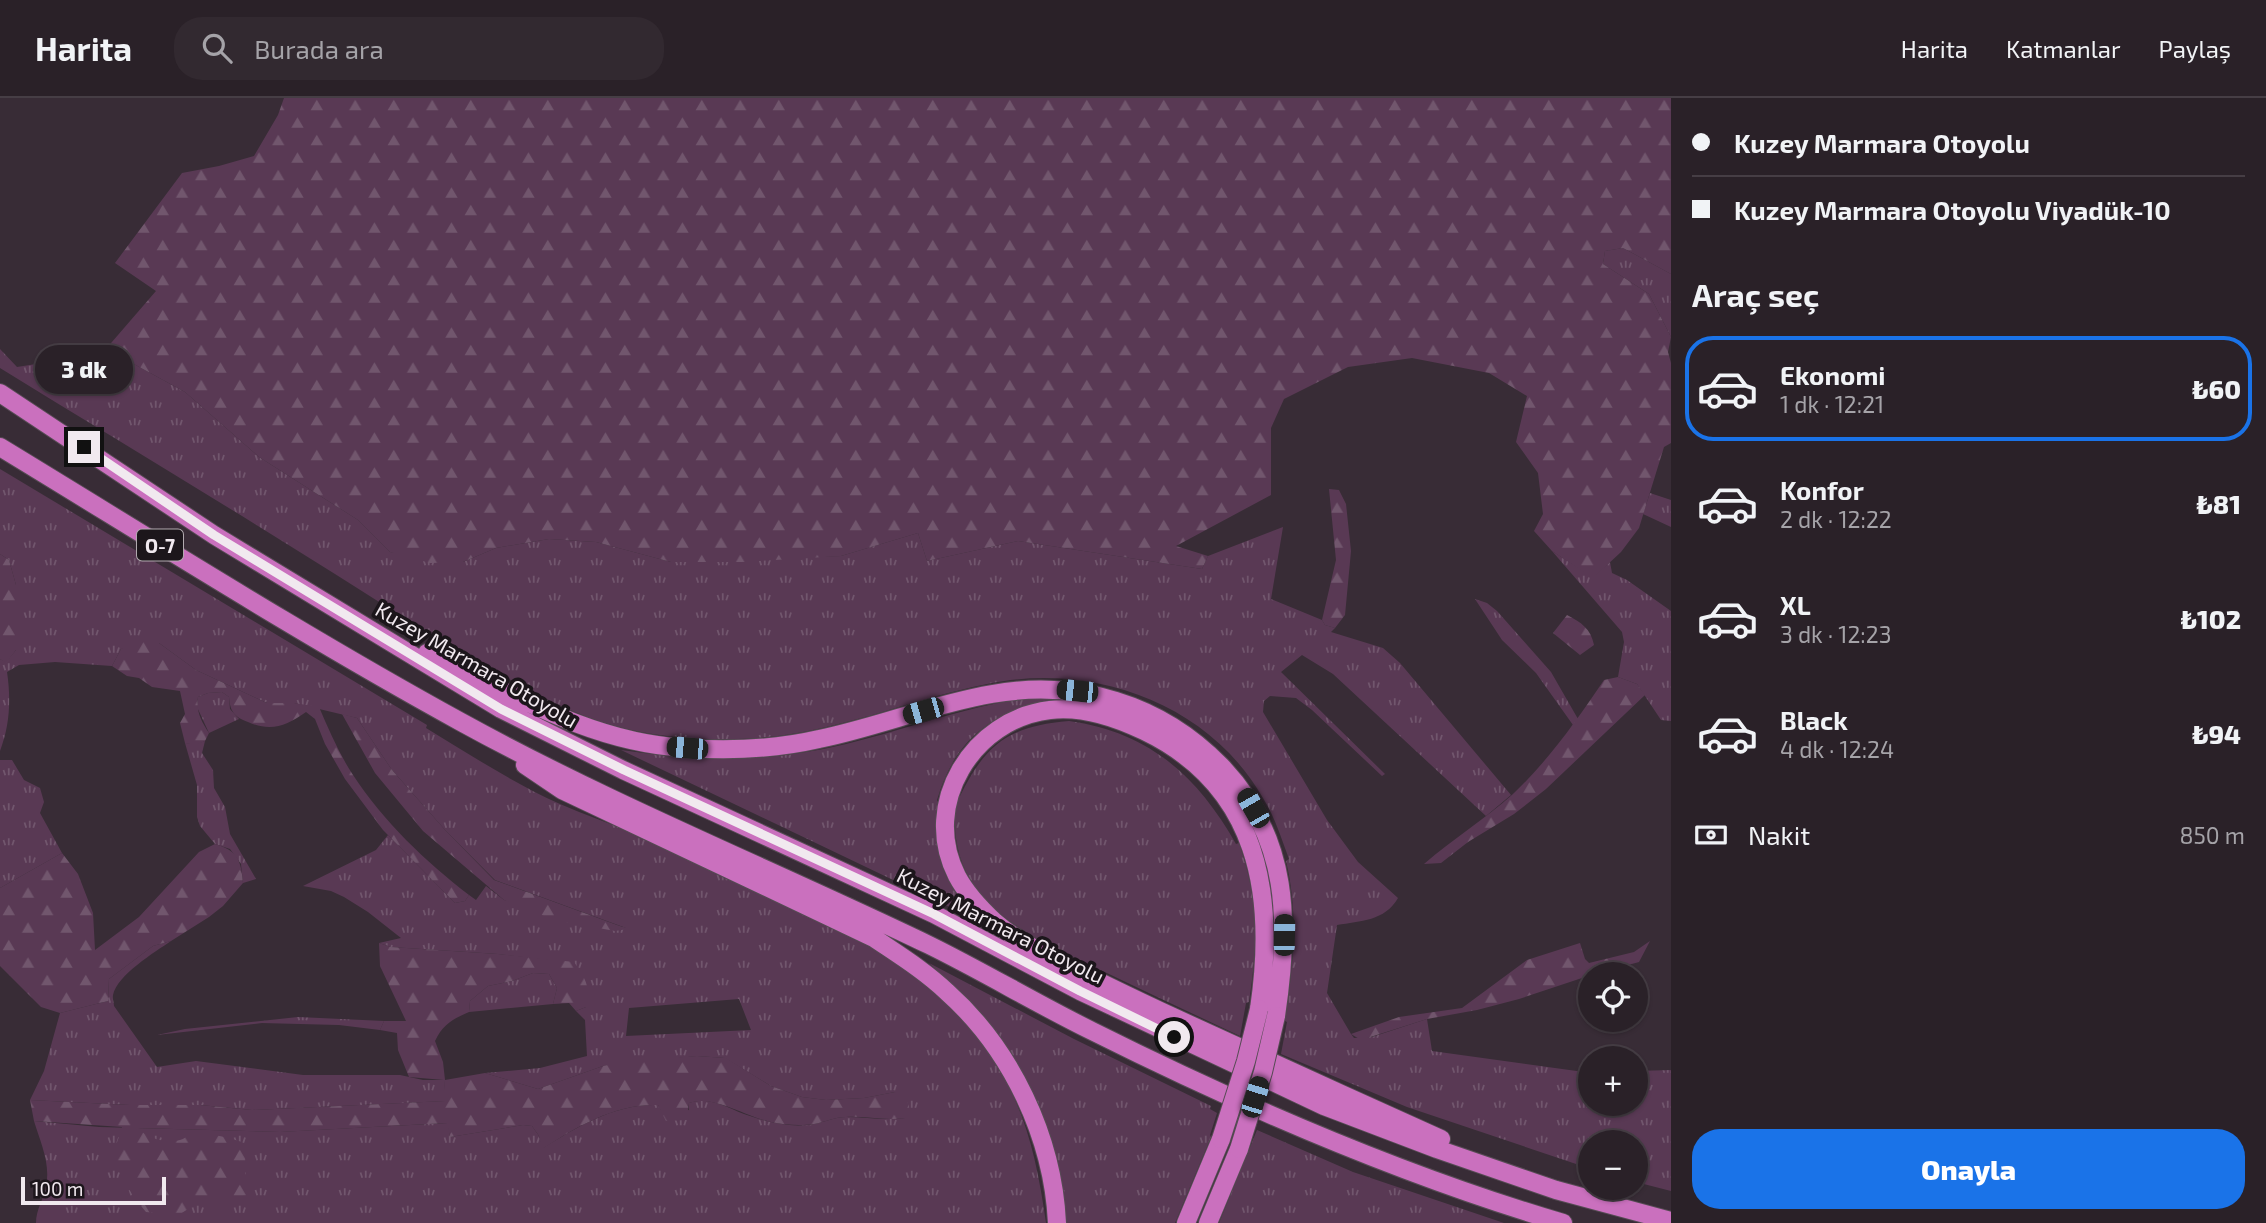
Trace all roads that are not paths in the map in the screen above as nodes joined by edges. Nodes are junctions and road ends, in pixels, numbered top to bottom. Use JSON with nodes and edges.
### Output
{"nodes":[{"id":1,"x":0,"y":393,"type":"edge"},
{"id":2,"x":0,"y":447,"type":"edge"},
{"id":3,"x":338,"y":610,"type":"junction"},
{"id":4,"x":461,"y":722,"type":"junction"},
{"id":5,"x":1556,"y":1191,"type":"junction"},
{"id":6,"x":1671,"y":1221,"type":"edge"},
{"id":7,"x":1057,"y":1223,"type":"edge"},
{"id":8,"x":1186,"y":1223,"type":"edge"},
{"id":9,"x":1208,"y":1223,"type":"edge"},
{"id":10,"x":1563,"y":1223,"type":"edge"}],
"edges":[{"from":1,"to":3,"type":"highway","number":"O-7"},
{"from":2,"to":4,"type":"highway","number":"O-7"},
{"from":3,"to":5,"type":"highway","name":"Kuzey Marmara Otoyolu","number":"O-7"},
{"from":3,"to":9,"type":"highway","bridge":true},
{"from":4,"to":7,"type":"highway"},
{"from":4,"to":10,"type":"highway","number":"O-7"},
{"from":5,"to":6,"type":"highway","name":"Kuzey Marmara Otoyolu","number":"O-7"},
{"from":5,"to":8,"type":"highway","bridge":true}]}
